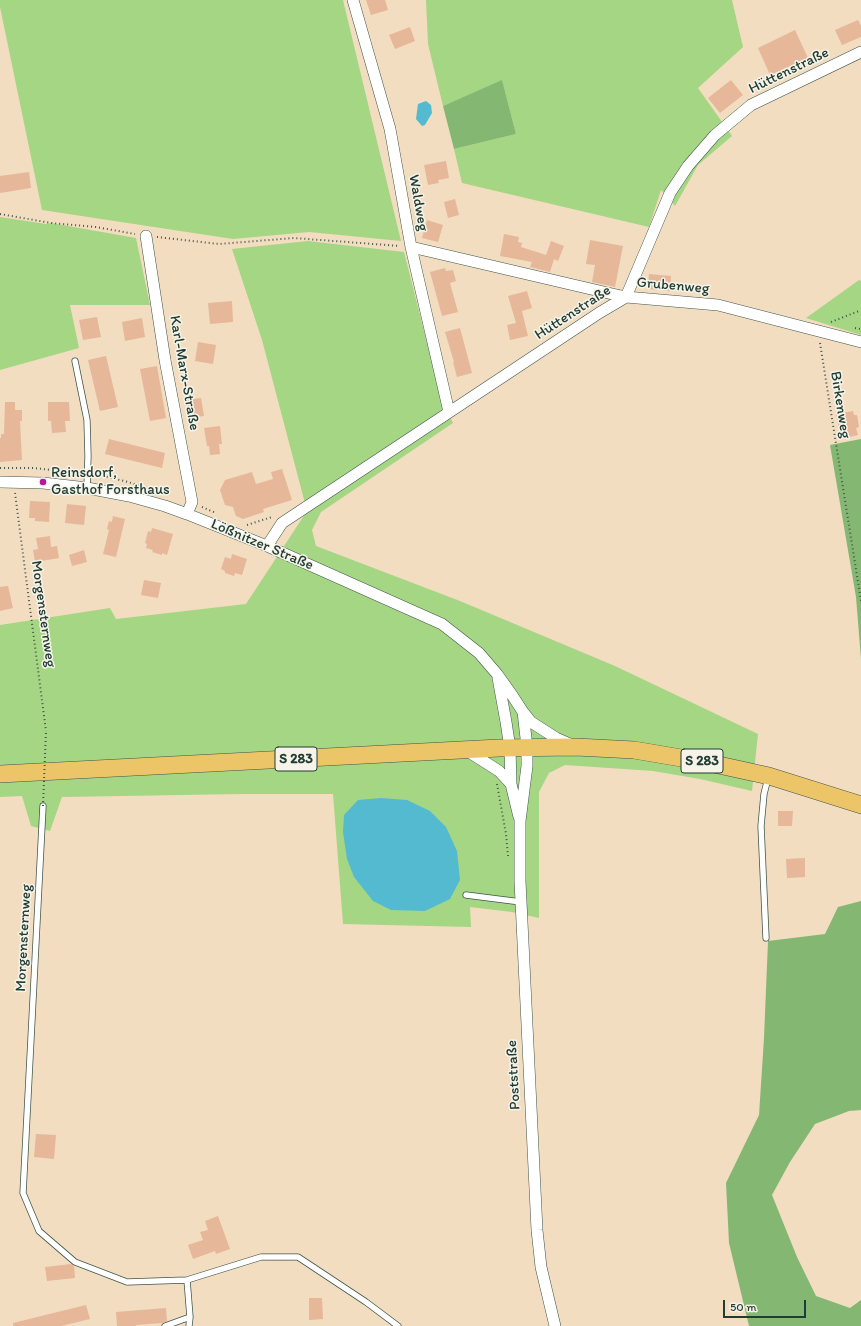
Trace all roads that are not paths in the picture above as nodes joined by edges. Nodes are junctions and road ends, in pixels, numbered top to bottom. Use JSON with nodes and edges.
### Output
{"nodes":[{"id":1,"x":353,"y":0,"type":"edge"},
{"id":2,"x":861,"y":52,"type":"edge"},
{"id":3,"x":146,"y":236,"type":"road end"},
{"id":4,"x":411,"y":247,"type":"junction"},
{"id":5,"x":626,"y":297,"type":"junction"},
{"id":6,"x":861,"y":342,"type":"edge"},
{"id":7,"x":75,"y":361,"type":"dead end"},
{"id":8,"x":449,"y":412,"type":"junction"},
{"id":9,"x":0,"y":482,"type":"edge"},
{"id":10,"x":87,"y":488,"type":"junction"},
{"id":11,"x":188,"y":514,"type":"junction"},
{"id":12,"x":267,"y":546,"type":"junction"},
{"id":13,"x":497,"y":674,"type":"junction"},
{"id":14,"x":522,"y":712,"type":"junction"},
{"id":15,"x":527,"y":747,"type":"junction"},
{"id":16,"x":576,"y":747,"type":"junction"},
{"id":17,"x":510,"y":748,"type":"junction"},
{"id":18,"x":466,"y":750,"type":"junction"},
{"id":19,"x":0,"y":774,"type":"edge"},
{"id":20,"x":769,"y":776,"type":"junction"},
{"id":21,"x":511,"y":784,"type":"junction"},
{"id":22,"x":861,"y":805,"type":"edge"},
{"id":23,"x":43,"y":806,"type":"road end"},
{"id":24,"x":520,"y":821,"type":"junction"},
{"id":25,"x":466,"y":895,"type":"dead end"},
{"id":26,"x":521,"y":902,"type":"junction"},
{"id":27,"x":766,"y":938,"type":"dead end"},
{"id":28,"x":187,"y":1280,"type":"junction"},
{"id":29,"x":190,"y":1317,"type":"junction"},
{"id":30,"x":165,"y":1326,"type":"edge"},
{"id":31,"x":189,"y":1326,"type":"edge"},
{"id":32,"x":398,"y":1326,"type":"edge"},
{"id":33,"x":555,"y":1326,"type":"edge"}],
"edges":[{"from":1,"to":4,"type":"street","name":"Waldweg"},
{"from":2,"to":5,"type":"street","name":"Hüttenstraße"},
{"from":3,"to":11,"type":"street","name":"Karl-Marx-Straße"},
{"from":4,"to":5,"type":"street","name":"Grubenweg"},
{"from":4,"to":8,"type":"street","name":"Waldweg"},
{"from":5,"to":6,"type":"street","name":"Grubenweg"},
{"from":5,"to":8,"type":"street","name":"Hüttenstraße"},
{"from":7,"to":10,"type":"lane"},
{"from":8,"to":12,"type":"street","name":"Hüttenstraße"},
{"from":9,"to":10,"type":"street","name":"Lößnitzer Straße"},
{"from":10,"to":11,"type":"street","name":"Lößnitzer Straße"},
{"from":11,"to":12,"type":"street","name":"Lößnitzer Straße"},
{"from":12,"to":13,"type":"street","name":"Lößnitzer Straße"},
{"from":13,"to":14,"type":"street","name":"Lößnitzer Straße"},
{"from":13,"to":17,"type":"street"},
{"from":14,"to":15,"type":"street","name":"Lößnitzer Straße"},
{"from":14,"to":16,"type":"street","name":"Lößnitzer Straße"},
{"from":15,"to":16,"type":"main road","number":"S 283"},
{"from":15,"to":17,"type":"main road","number":"S 283"},
{"from":15,"to":24,"type":"street","name":"Poststraße"},
{"from":16,"to":20,"type":"main road","number":"S 283"},
{"from":17,"to":18,"type":"main road","number":"S 283"},
{"from":17,"to":21,"type":"street","name":"Poststraße"},
{"from":18,"to":19,"type":"main road","number":"S 283"},
{"from":18,"to":21,"type":"street"},
{"from":20,"to":22,"type":"main road","number":"S 283"},
{"from":20,"to":27,"type":"lane"},
{"from":21,"to":24,"type":"street","name":"Poststraße"},
{"from":23,"to":28,"type":"lane","name":"Morgensternweg"},
{"from":24,"to":26,"type":"street","name":"Poststraße"},
{"from":25,"to":26,"type":"lane"},
{"from":26,"to":33,"type":"street","name":"Poststraße"},
{"from":28,"to":29,"type":"lane"},
{"from":28,"to":32,"type":"lane","name":"Morgensternweg"},
{"from":29,"to":30,"type":"lane"},
{"from":29,"to":31,"type":"lane"}]}
